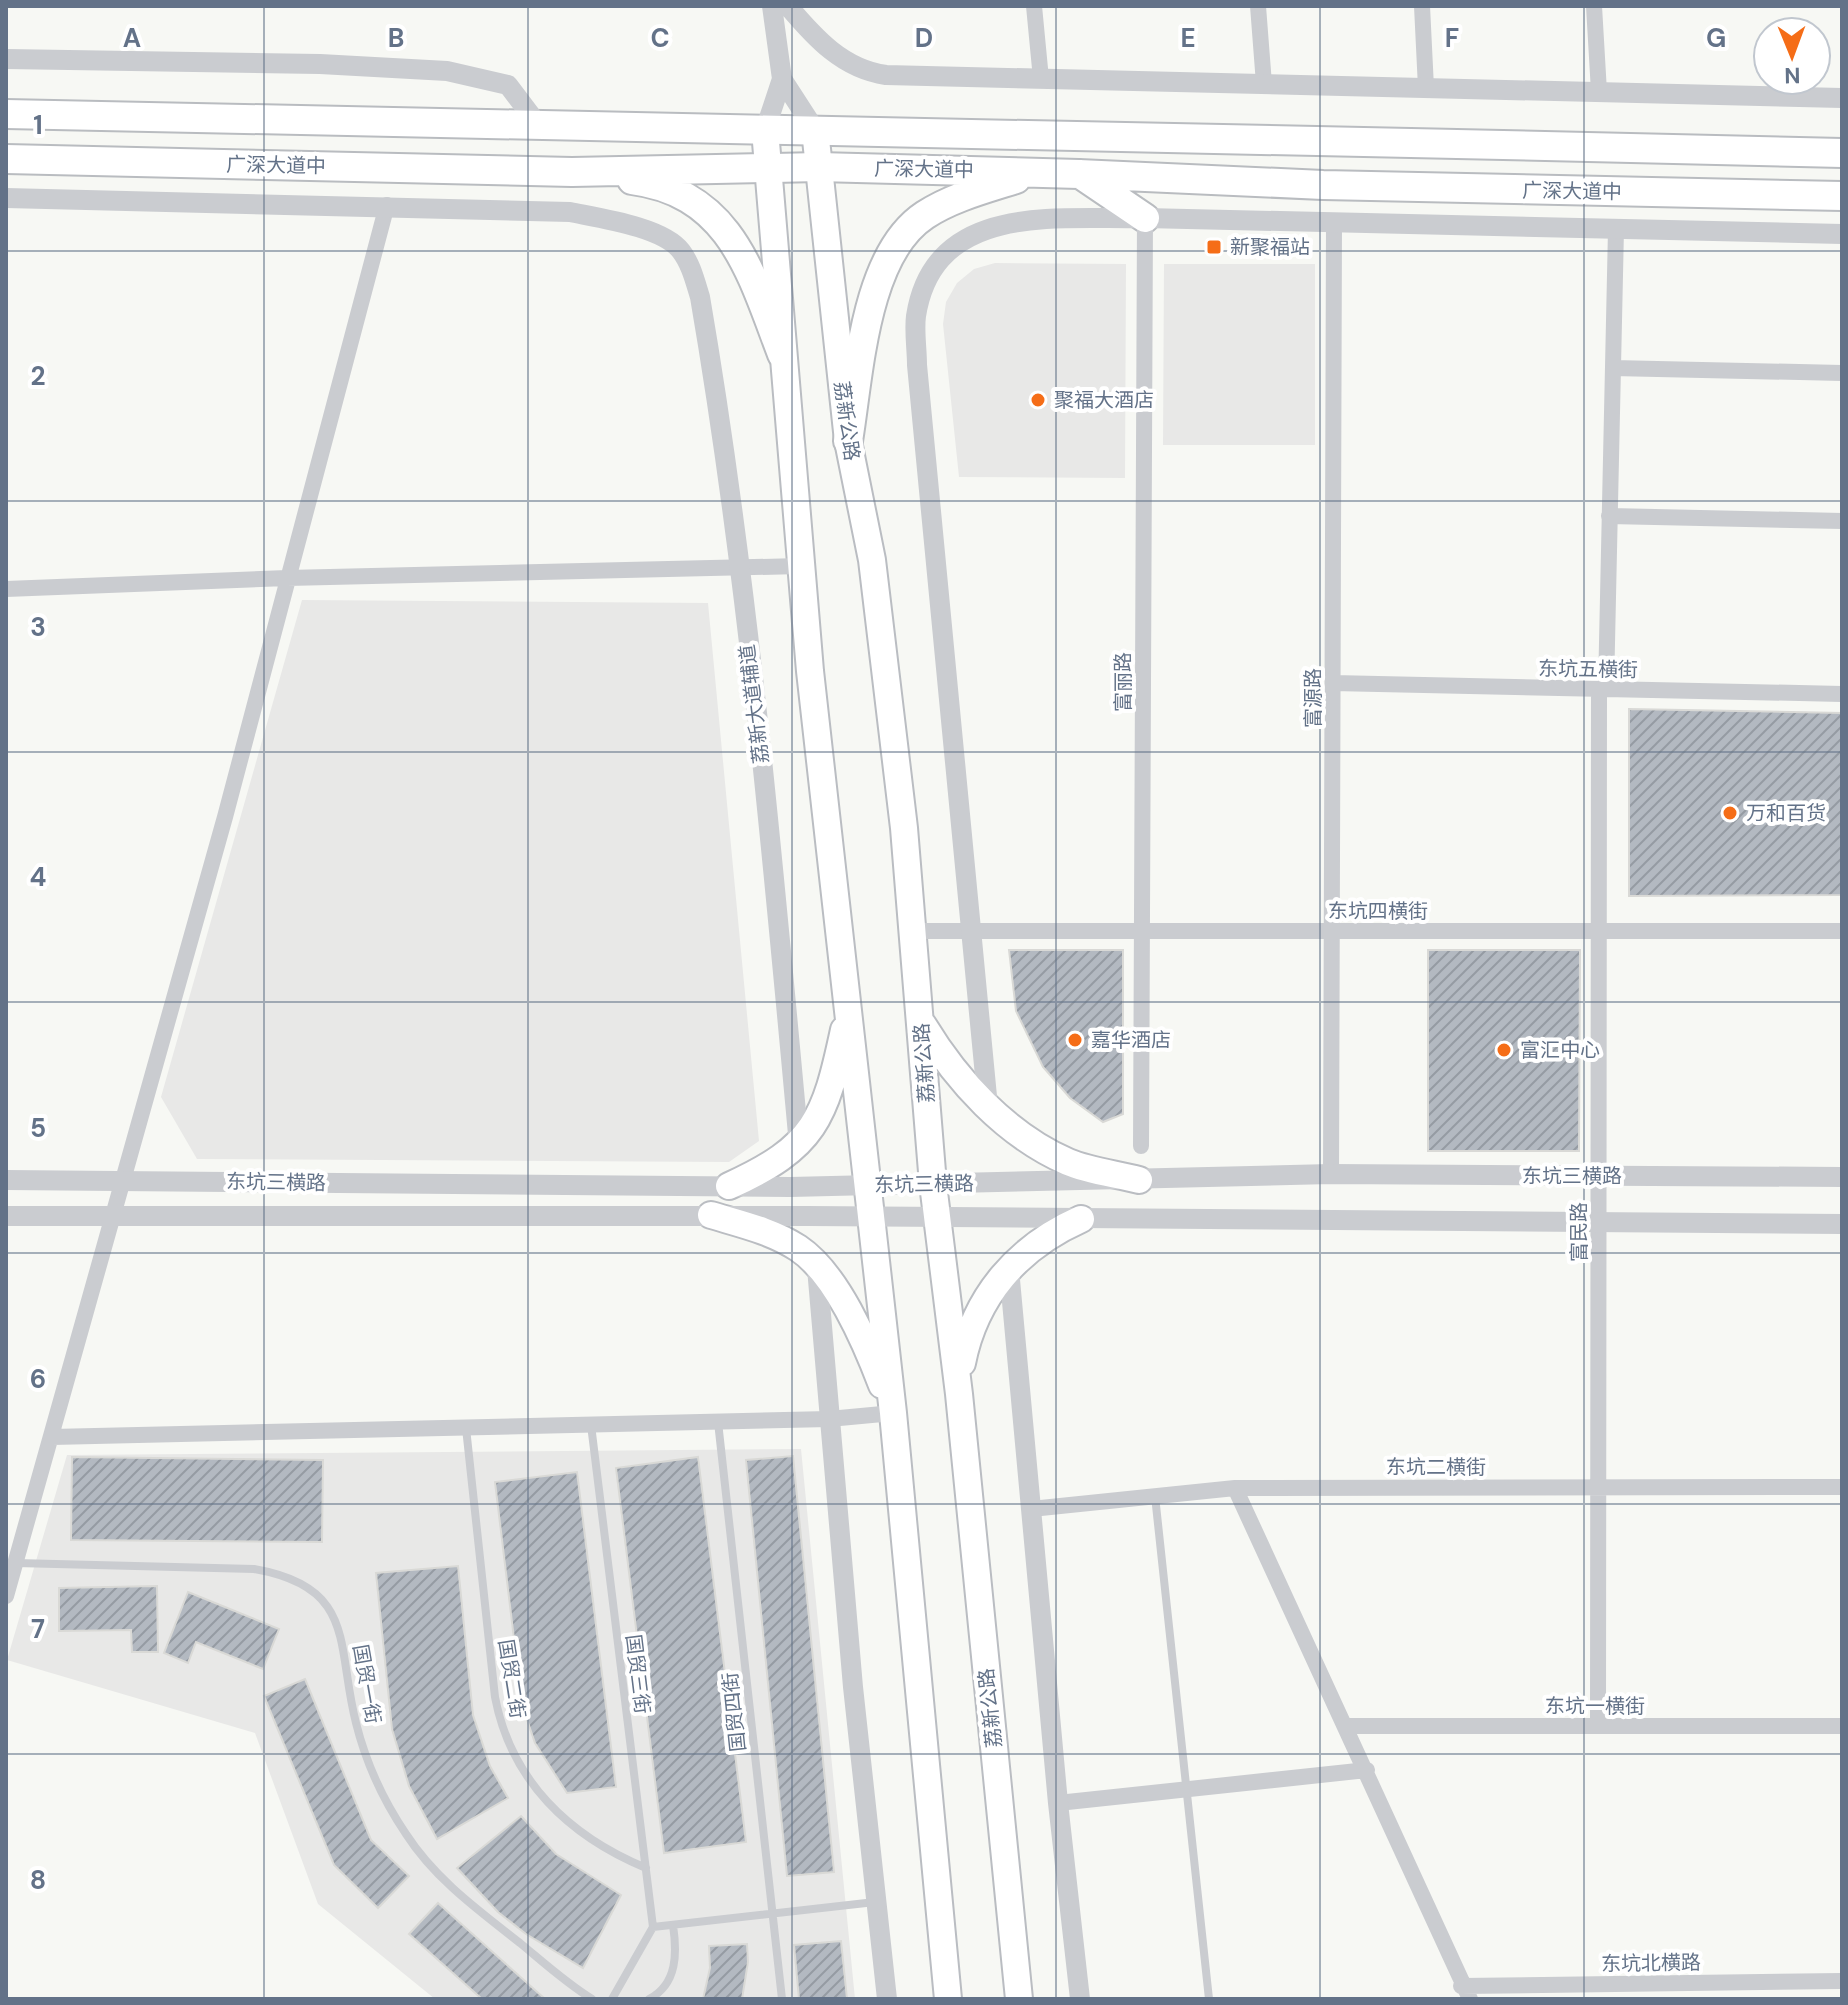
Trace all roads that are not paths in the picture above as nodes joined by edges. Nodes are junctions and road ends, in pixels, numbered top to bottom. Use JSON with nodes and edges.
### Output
{"nodes":[{"id":1,"x":772,"y":6,"type":"edge"},
{"id":2,"x":788,"y":6,"type":"edge"},
{"id":3,"x":1034,"y":6,"type":"edge"},
{"id":4,"x":1258,"y":6,"type":"edge"},
{"id":5,"x":1422,"y":6,"type":"edge"},
{"id":6,"x":1594,"y":6,"type":"edge"},
{"id":7,"x":6,"y":59,"type":"edge"},
{"id":8,"x":782,"y":79,"type":"junction"},
{"id":9,"x":1041,"y":79,"type":"junction"},
{"id":10,"x":1264,"y":84,"type":"junction"},
{"id":11,"x":1426,"y":88,"type":"junction"},
{"id":12,"x":1599,"y":92,"type":"junction"},
{"id":13,"x":1842,"y":98,"type":"edge"},
{"id":14,"x":6,"y":114,"type":"edge"},
{"id":15,"x":536,"y":122,"type":"junction"},
{"id":16,"x":765,"y":130,"type":"junction"},
{"id":17,"x":815,"y":130,"type":"junction"},
{"id":18,"x":1842,"y":153,"type":"edge"},
{"id":19,"x":6,"y":159,"type":"edge"},
{"id":20,"x":768,"y":166,"type":"junction"},
{"id":21,"x":819,"y":167,"type":"junction"},
{"id":22,"x":572,"y":172,"type":"junction"},
{"id":23,"x":1038,"y":172,"type":"junction"},
{"id":24,"x":1079,"y":174,"type":"junction"},
{"id":25,"x":1842,"y":196,"type":"edge"},
{"id":26,"x":6,"y":198,"type":"edge"},
{"id":27,"x":387,"y":205,"type":"junction"},
{"id":28,"x":1145,"y":218,"type":"junction"},
{"id":29,"x":1334,"y":223,"type":"junction"},
{"id":30,"x":1616,"y":229,"type":"junction"},
{"id":31,"x":1842,"y":234,"type":"edge"},
{"id":32,"x":782,"y":354,"type":"junction"},
{"id":33,"x":1613,"y":368,"type":"junction"},
{"id":34,"x":1842,"y":373,"type":"edge"},
{"id":35,"x":848,"y":441,"type":"junction"},
{"id":36,"x":1609,"y":516,"type":"junction"},
{"id":37,"x":1842,"y":521,"type":"edge"},
{"id":38,"x":800,"y":566,"type":"junction"},
{"id":39,"x":740,"y":570,"type":"junction"},
{"id":40,"x":287,"y":578,"type":"junction"},
{"id":41,"x":6,"y":589,"type":"edge"},
{"id":42,"x":1333,"y":683,"type":"junction"},
{"id":43,"x":1602,"y":689,"type":"junction"},
{"id":44,"x":1842,"y":694,"type":"edge"},
{"id":45,"x":913,"y":931,"type":"junction"},
{"id":46,"x":972,"y":931,"type":"junction"},
{"id":47,"x":1142,"y":931,"type":"junction"},
{"id":48,"x":1332,"y":931,"type":"junction"},
{"id":49,"x":1599,"y":931,"type":"junction"},
{"id":50,"x":1842,"y":931,"type":"edge"},
{"id":51,"x":849,"y":1010,"type":"junction"},
{"id":52,"x":921,"y":1021,"type":"junction"},
{"id":53,"x":988,"y":1107,"type":"junction"},
{"id":54,"x":799,"y":1145,"type":"junction"},
{"id":55,"x":1141,"y":1146,"type":"dead end"},
{"id":56,"x":1331,"y":1174,"type":"junction"},
{"id":57,"x":1599,"y":1176,"type":"junction"},
{"id":58,"x":1842,"y":1177,"type":"edge"},
{"id":59,"x":6,"y":1180,"type":"edge"},
{"id":60,"x":124,"y":1180,"type":"junction"},
{"id":61,"x":1139,"y":1180,"type":"junction"},
{"id":62,"x":933,"y":1184,"type":"junction"},
{"id":63,"x":869,"y":1185,"type":"junction"},
{"id":64,"x":729,"y":1186,"type":"junction"},
{"id":65,"x":711,"y":1215,"type":"junction"},
{"id":66,"x":6,"y":1216,"type":"edge"},
{"id":67,"x":873,"y":1216,"type":"junction"},
{"id":68,"x":114,"y":1218,"type":"junction"},
{"id":69,"x":937,"y":1219,"type":"junction"},
{"id":70,"x":1081,"y":1219,"type":"junction"},
{"id":71,"x":1599,"y":1223,"type":"junction"},
{"id":72,"x":1842,"y":1224,"type":"edge"},
{"id":73,"x":817,"y":1268,"type":"junction"},
{"id":74,"x":1009,"y":1269,"type":"junction"},
{"id":75,"x":958,"y":1383,"type":"junction"},
{"id":76,"x":893,"y":1413,"type":"junction"},
{"id":77,"x":829,"y":1419,"type":"junction"},
{"id":78,"x":718,"y":1422,"type":"junction"},
{"id":79,"x":591,"y":1425,"type":"junction"},
{"id":80,"x":466,"y":1428,"type":"junction"},
{"id":81,"x":52,"y":1437,"type":"junction"},
{"id":82,"x":1598,"y":1487,"type":"junction"},
{"id":83,"x":1842,"y":1487,"type":"edge"},
{"id":84,"x":1235,"y":1488,"type":"junction"},
{"id":85,"x":1155,"y":1496,"type":"junction"},
{"id":86,"x":1031,"y":1509,"type":"junction"},
{"id":87,"x":16,"y":1563,"type":"junction"},
{"id":88,"x":6,"y":1596,"type":"edge"},
{"id":89,"x":1347,"y":1726,"type":"junction"},
{"id":90,"x":1598,"y":1726,"type":"junction"},
{"id":91,"x":1842,"y":1726,"type":"edge"},
{"id":92,"x":1367,"y":1770,"type":"junction"},
{"id":93,"x":1187,"y":1789,"type":"junction"},
{"id":94,"x":1058,"y":1803,"type":"junction"},
{"id":95,"x":646,"y":1868,"type":"junction"},
{"id":96,"x":877,"y":1902,"type":"junction"},
{"id":97,"x":773,"y":1913,"type":"junction"},
{"id":98,"x":673,"y":1925,"type":"junction"},
{"id":99,"x":653,"y":1927,"type":"junction"},
{"id":100,"x":1842,"y":1981,"type":"edge"},
{"id":101,"x":1466,"y":1992,"type":"edge"},
{"id":102,"x":592,"y":1999,"type":"edge"},
{"id":103,"x":612,"y":1999,"type":"edge"},
{"id":104,"x":649,"y":1999,"type":"edge"},
{"id":105,"x":782,"y":1999,"type":"edge"},
{"id":106,"x":887,"y":1999,"type":"edge"},
{"id":107,"x":948,"y":1999,"type":"edge"},
{"id":108,"x":1019,"y":1999,"type":"edge"},
{"id":109,"x":1080,"y":1999,"type":"edge"},
{"id":110,"x":1209,"y":1999,"type":"edge"}],
"edges":[{"from":1,"to":8,"type":"street"},
{"from":2,"to":9,"type":"street"},
{"from":3,"to":9,"type":"street"},
{"from":4,"to":10,"type":"street"},
{"from":5,"to":11,"type":"street"},
{"from":6,"to":12,"type":"street"},
{"from":7,"to":15,"type":"street"},
{"from":8,"to":16,"type":"street"},
{"from":8,"to":17,"type":"street"},
{"from":9,"to":10,"type":"street"},
{"from":10,"to":11,"type":"street"},
{"from":11,"to":12,"type":"street"},
{"from":12,"to":13,"type":"street"},
{"from":14,"to":15,"type":"highway","name":"广深大道中"},
{"from":15,"to":16,"type":"highway","name":"广深大道中"},
{"from":16,"to":17,"type":"highway","name":"广深大道中"},
{"from":16,"to":20,"type":"main road"},
{"from":17,"to":18,"type":"highway","name":"广深大道中"},
{"from":17,"to":21,"type":"main road","name":"荔新公路"},
{"from":19,"to":22,"type":"highway","name":"广深大道中"},
{"from":20,"to":21,"type":"highway","name":"广深大道中"},
{"from":20,"to":22,"type":"highway","name":"广深大道中"},
{"from":20,"to":32,"type":"main road"},
{"from":21,"to":23,"type":"highway","name":"广深大道中"},
{"from":21,"to":35,"type":"main road","name":"荔新公路"},
{"from":22,"to":32,"type":"highway"},
{"from":23,"to":24,"type":"highway","name":"广深大道中"},
{"from":23,"to":35,"type":"highway"},
{"from":24,"to":25,"type":"highway","name":"广深大道中"},
{"from":24,"to":28,"type":"highway"},
{"from":26,"to":27,"type":"street"},
{"from":27,"to":39,"type":"street","name":"荔新大道辅道"},
{"from":27,"to":40,"type":"street"},
{"from":28,"to":29,"type":"street"},
{"from":28,"to":46,"type":"street"},
{"from":28,"to":47,"type":"street","name":"富丽路"},
{"from":29,"to":30,"type":"street"},
{"from":29,"to":42,"type":"street","name":"富源路"},
{"from":30,"to":31,"type":"street"},
{"from":30,"to":33,"type":"street","name":"富民路"},
{"from":32,"to":38,"type":"main road"},
{"from":33,"to":34,"type":"street"},
{"from":33,"to":36,"type":"street","name":"富民路"},
{"from":35,"to":45,"type":"main road","name":"荔新公路"},
{"from":36,"to":37,"type":"street"},
{"from":36,"to":43,"type":"street","name":"富民路"},
{"from":38,"to":39,"type":"street"},
{"from":38,"to":51,"type":"main road"},
{"from":39,"to":40,"type":"street"},
{"from":39,"to":54,"type":"street","name":"荔新大道辅道"},
{"from":40,"to":41,"type":"street"},
{"from":40,"to":60,"type":"street"},
{"from":42,"to":43,"type":"street","name":"东坑五横街"},
{"from":42,"to":48,"type":"street","name":"富源路"},
{"from":43,"to":44,"type":"street","name":"东坑五横街"},
{"from":43,"to":49,"type":"street","name":"富民路"},
{"from":45,"to":46,"type":"street","name":"东坑四横街"},
{"from":45,"to":52,"type":"main road","name":"荔新公路"},
{"from":46,"to":47,"type":"street","name":"东坑四横街"},
{"from":46,"to":53,"type":"street"},
{"from":47,"to":48,"type":"street","name":"东坑四横街"},
{"from":47,"to":55,"type":"street","name":"富丽路"},
{"from":48,"to":49,"type":"street","name":"东坑四横街"},
{"from":48,"to":56,"type":"street","name":"富源路"},
{"from":49,"to":50,"type":"street","name":"东坑四横街"},
{"from":49,"to":57,"type":"street","name":"富民路"},
{"from":51,"to":54,"type":"main road"},
{"from":51,"to":63,"type":"main road"},
{"from":52,"to":53,"type":"main road"},
{"from":52,"to":62,"type":"main road","name":"荔新公路"},
{"from":53,"to":61,"type":"main road"},
{"from":54,"to":64,"type":"main road"},
{"from":56,"to":57,"type":"street","name":"东坑三横路"},
{"from":56,"to":61,"type":"street","name":"东坑三横路"},
{"from":57,"to":58,"type":"street","name":"东坑三横路"},
{"from":57,"to":71,"type":"street","name":"富民路"},
{"from":59,"to":60,"type":"street","name":"东坑三横路"},
{"from":60,"to":64,"type":"street","name":"东坑三横路"},
{"from":60,"to":68,"type":"street"},
{"from":61,"to":62,"type":"street","name":"东坑三横路"},
{"from":62,"to":63,"type":"street","name":"东坑三横路"},
{"from":62,"to":69,"type":"main road","name":"荔新公路"},
{"from":63,"to":64,"type":"street","name":"东坑三横路"},
{"from":63,"to":67,"type":"main road"},
{"from":65,"to":67,"type":"street","name":"东坑三横路"},
{"from":65,"to":68,"type":"street","name":"东坑三横路"},
{"from":65,"to":73,"type":"main road"},
{"from":66,"to":68,"type":"street","name":"东坑三横路"},
{"from":67,"to":69,"type":"street","name":"东坑三横路"},
{"from":67,"to":76,"type":"main road"},
{"from":68,"to":81,"type":"street"},
{"from":69,"to":70,"type":"street","name":"东坑三横路"},
{"from":69,"to":75,"type":"main road","name":"荔新公路"},
{"from":70,"to":71,"type":"street","name":"东坑三横路"},
{"from":70,"to":74,"type":"main road"},
{"from":71,"to":72,"type":"street","name":"东坑三横路"},
{"from":71,"to":82,"type":"street","name":"富民路"},
{"from":73,"to":76,"type":"main road"},
{"from":73,"to":77,"type":"street"},
{"from":74,"to":75,"type":"main road"},
{"from":74,"to":86,"type":"street"},
{"from":75,"to":108,"type":"main road","name":"荔新公路"},
{"from":76,"to":77,"type":"street"},
{"from":76,"to":107,"type":"main road"},
{"from":77,"to":78,"type":"street"},
{"from":77,"to":96,"type":"street"},
{"from":78,"to":79,"type":"street"},
{"from":78,"to":97,"type":"lane","name":"国贸四街"},
{"from":79,"to":80,"type":"street"},
{"from":79,"to":95,"type":"lane","name":"国贸三街"},
{"from":80,"to":81,"type":"street"},
{"from":80,"to":95,"type":"lane","name":"国贸二街"},
{"from":81,"to":87,"type":"street"},
{"from":82,"to":83,"type":"street","name":"东坑二横街"},
{"from":82,"to":84,"type":"street","name":"东坑二横街"},
{"from":82,"to":90,"type":"street","name":"富民路"},
{"from":84,"to":85,"type":"street","name":"东坑二横街"},
{"from":84,"to":89,"type":"street"},
{"from":85,"to":86,"type":"street","name":"东坑二横街"},
{"from":85,"to":93,"type":"lane"},
{"from":86,"to":94,"type":"street"},
{"from":87,"to":88,"type":"street"},
{"from":87,"to":102,"type":"lane","name":"国贸一街"},
{"from":89,"to":90,"type":"street","name":"东坑一横街"},
{"from":89,"to":92,"type":"street"},
{"from":90,"to":91,"type":"street","name":"东坑一横街"},
{"from":92,"to":93,"type":"street"},
{"from":92,"to":101,"type":"street"},
{"from":93,"to":94,"type":"street"},
{"from":93,"to":110,"type":"lane"},
{"from":94,"to":109,"type":"street"},
{"from":95,"to":99,"type":"lane","name":"国贸三街"},
{"from":96,"to":97,"type":"lane"},
{"from":96,"to":106,"type":"street"},
{"from":97,"to":98,"type":"lane"},
{"from":97,"to":105,"type":"lane","name":"国贸四街"},
{"from":98,"to":99,"type":"lane"},
{"from":98,"to":104,"type":"lane"},
{"from":99,"to":103,"type":"lane"},
{"from":100,"to":101,"type":"street","name":"东坑北横路"}]}
